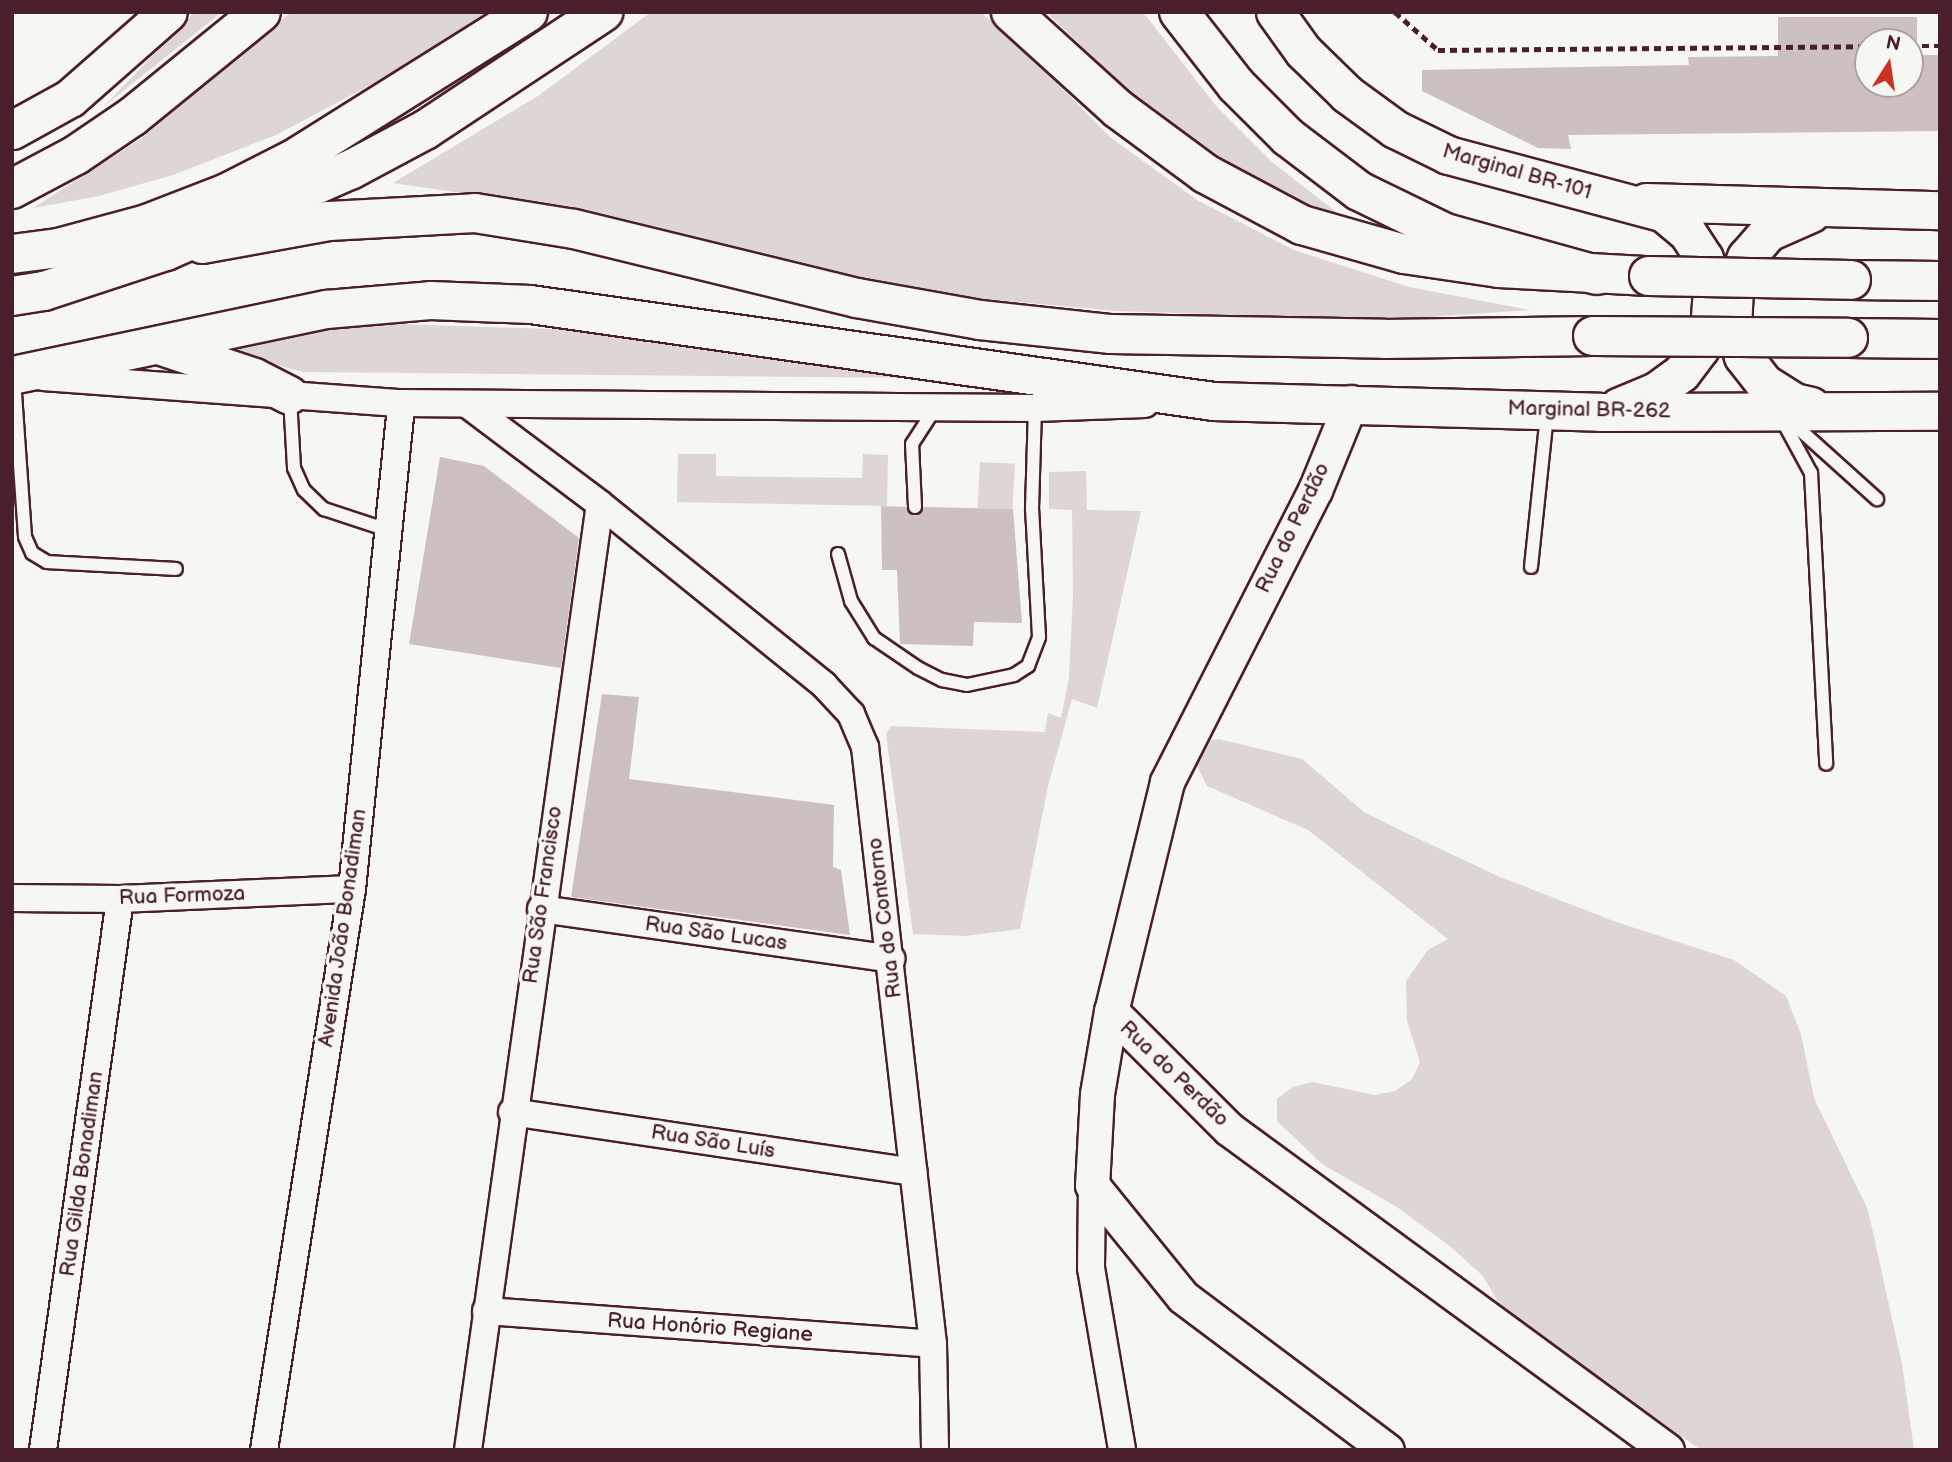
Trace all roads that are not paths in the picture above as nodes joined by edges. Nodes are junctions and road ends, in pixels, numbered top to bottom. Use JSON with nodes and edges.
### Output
{"nodes":[{"id":1,"x":168,"y":12,"type":"edge"},
{"id":2,"x":261,"y":12,"type":"edge"},
{"id":3,"x":528,"y":12,"type":"edge"},
{"id":4,"x":603,"y":12,"type":"edge"},
{"id":5,"x":1011,"y":12,"type":"edge"},
{"id":6,"x":1179,"y":12,"type":"edge"},
{"id":7,"x":1275,"y":12,"type":"edge"},
{"id":8,"x":12,"y":130,"type":"edge"},
{"id":9,"x":12,"y":189,"type":"edge"},
{"id":10,"x":1603,"y":197,"type":"junction"},
{"id":11,"x":1832,"y":210,"type":"junction"},
{"id":12,"x":1940,"y":210,"type":"edge"},
{"id":13,"x":166,"y":251,"type":"junction"},
{"id":14,"x":12,"y":254,"type":"edge"},
{"id":15,"x":1596,"y":275,"type":"junction"},
{"id":16,"x":1940,"y":281,"type":"edge"},
{"id":17,"x":12,"y":296,"type":"edge"},
{"id":18,"x":1940,"y":339,"type":"edge"},
{"id":19,"x":157,"y":344,"type":"junction"},
{"id":20,"x":13,"y":375,"type":"edge"},
{"id":21,"x":289,"y":395,"type":"junction"},
{"id":22,"x":1213,"y":401,"type":"junction"},
{"id":23,"x":1351,"y":402,"type":"junction"},
{"id":24,"x":401,"y":404,"type":"junction"},
{"id":25,"x":468,"y":405,"type":"junction"},
{"id":26,"x":937,"y":407,"type":"junction"},
{"id":27,"x":1035,"y":408,"type":"junction"},
{"id":28,"x":1827,"y":409,"type":"junction"},
{"id":29,"x":1548,"y":410,"type":"junction"},
{"id":30,"x":1777,"y":410,"type":"junction"},
{"id":31,"x":1940,"y":411,"type":"edge"},
{"id":32,"x":1600,"y":412,"type":"junction"},
{"id":33,"x":1877,"y":499,"type":"dead end"},
{"id":34,"x":600,"y":504,"type":"junction"},
{"id":35,"x":915,"y":507,"type":"dead end"},
{"id":36,"x":388,"y":530,"type":"junction"},
{"id":37,"x":838,"y":554,"type":"dead end"},
{"id":38,"x":1531,"y":567,"type":"dead end"},
{"id":39,"x":176,"y":569,"type":"dead end"},
{"id":40,"x":1826,"y":764,"type":"dead end"},
{"id":41,"x":352,"y":889,"type":"junction"},
{"id":42,"x":12,"y":898,"type":"edge"},
{"id":43,"x":120,"y":899,"type":"junction"},
{"id":44,"x":541,"y":909,"type":"junction"},
{"id":45,"x":891,"y":959,"type":"junction"},
{"id":46,"x":1111,"y":1012,"type":"junction"},
{"id":47,"x":512,"y":1112,"type":"junction"},
{"id":48,"x":914,"y":1172,"type":"junction"},
{"id":49,"x":1092,"y":1185,"type":"junction"},
{"id":50,"x":486,"y":1311,"type":"junction"},
{"id":51,"x":933,"y":1344,"type":"junction"},
{"id":52,"x":43,"y":1450,"type":"edge"},
{"id":53,"x":264,"y":1450,"type":"edge"},
{"id":54,"x":468,"y":1450,"type":"edge"},
{"id":55,"x":935,"y":1450,"type":"edge"},
{"id":56,"x":1122,"y":1450,"type":"edge"},
{"id":57,"x":1387,"y":1450,"type":"edge"},
{"id":58,"x":1667,"y":1450,"type":"edge"}],
"edges":[{"from":1,"to":8,"type":"main road"},
{"from":2,"to":9,"type":"main road"},
{"from":3,"to":14,"type":"main road"},
{"from":4,"to":13,"type":"main road"},
{"from":5,"to":15,"type":"main road"},
{"from":6,"to":15,"type":"main road"},
{"from":7,"to":10,"type":"main road","name":"Marginal BR-101"},
{"from":10,"to":11,"type":"main road"},
{"from":10,"to":32,"type":"main road"},
{"from":11,"to":12,"type":"main road"},
{"from":11,"to":28,"type":"main road"},
{"from":13,"to":17,"type":"main road"},
{"from":13,"to":18,"type":"main road","bridge":true},
{"from":15,"to":16,"type":"main road","bridge":true},
{"from":19,"to":20,"type":"main road","name":"Marginal BR-262"},
{"from":19,"to":21,"type":"main road"},
{"from":19,"to":22,"type":"main road","name":"Marginal BR-262"},
{"from":20,"to":21,"type":"street"},
{"from":20,"to":39,"type":"lane"},
{"from":21,"to":24,"type":"street"},
{"from":21,"to":36,"type":"lane"},
{"from":22,"to":23,"type":"main road","name":"Marginal BR-262"},
{"from":22,"to":27,"type":"street"},
{"from":23,"to":29,"type":"main road","name":"Marginal BR-262"},
{"from":23,"to":46,"type":"street","name":"Rua do Perdão"},
{"from":24,"to":25,"type":"street"},
{"from":24,"to":36,"type":"street","name":"Avenida João Bonadiman"},
{"from":25,"to":26,"type":"street"},
{"from":25,"to":34,"type":"street"},
{"from":26,"to":27,"type":"street"},
{"from":26,"to":35,"type":"lane"},
{"from":27,"to":37,"type":"lane"},
{"from":28,"to":30,"type":"main road","name":"Marginal BR-262"},
{"from":28,"to":31,"type":"main road"},
{"from":29,"to":32,"type":"main road","name":"Marginal BR-262"},
{"from":29,"to":38,"type":"lane"},
{"from":30,"to":32,"type":"main road","name":"Marginal BR-262"},
{"from":30,"to":33,"type":"lane"},
{"from":30,"to":40,"type":"lane"},
{"from":34,"to":44,"type":"street","name":"Rua São Francisco"},
{"from":34,"to":45,"type":"street","name":"Rua do Contorno"},
{"from":36,"to":41,"type":"street","name":"Avenida João Bonadiman"},
{"from":41,"to":43,"type":"street","name":"Rua Formoza"},
{"from":41,"to":53,"type":"street","name":"Avenida João Bonadiman"},
{"from":42,"to":43,"type":"street","name":"Rua Formoza"},
{"from":43,"to":52,"type":"street","name":"Rua Gilda Bonadiman"},
{"from":44,"to":45,"type":"street","name":"Rua São Lucas"},
{"from":44,"to":47,"type":"street","name":"Rua São Francisco"},
{"from":45,"to":48,"type":"street","name":"Rua do Contorno"},
{"from":46,"to":49,"type":"street"},
{"from":46,"to":58,"type":"street","name":"Rua do Perdão"},
{"from":47,"to":48,"type":"street","name":"Rua São Luís"},
{"from":47,"to":50,"type":"street","name":"Rua São Francisco"},
{"from":48,"to":51,"type":"street","name":"Rua do Contorno"},
{"from":49,"to":56,"type":"street"},
{"from":49,"to":57,"type":"street"},
{"from":50,"to":51,"type":"street","name":"Rua Honório Regiane"},
{"from":50,"to":54,"type":"street","name":"Rua São Francisco"},
{"from":51,"to":55,"type":"street","name":"Rua do Contorno"}]}
